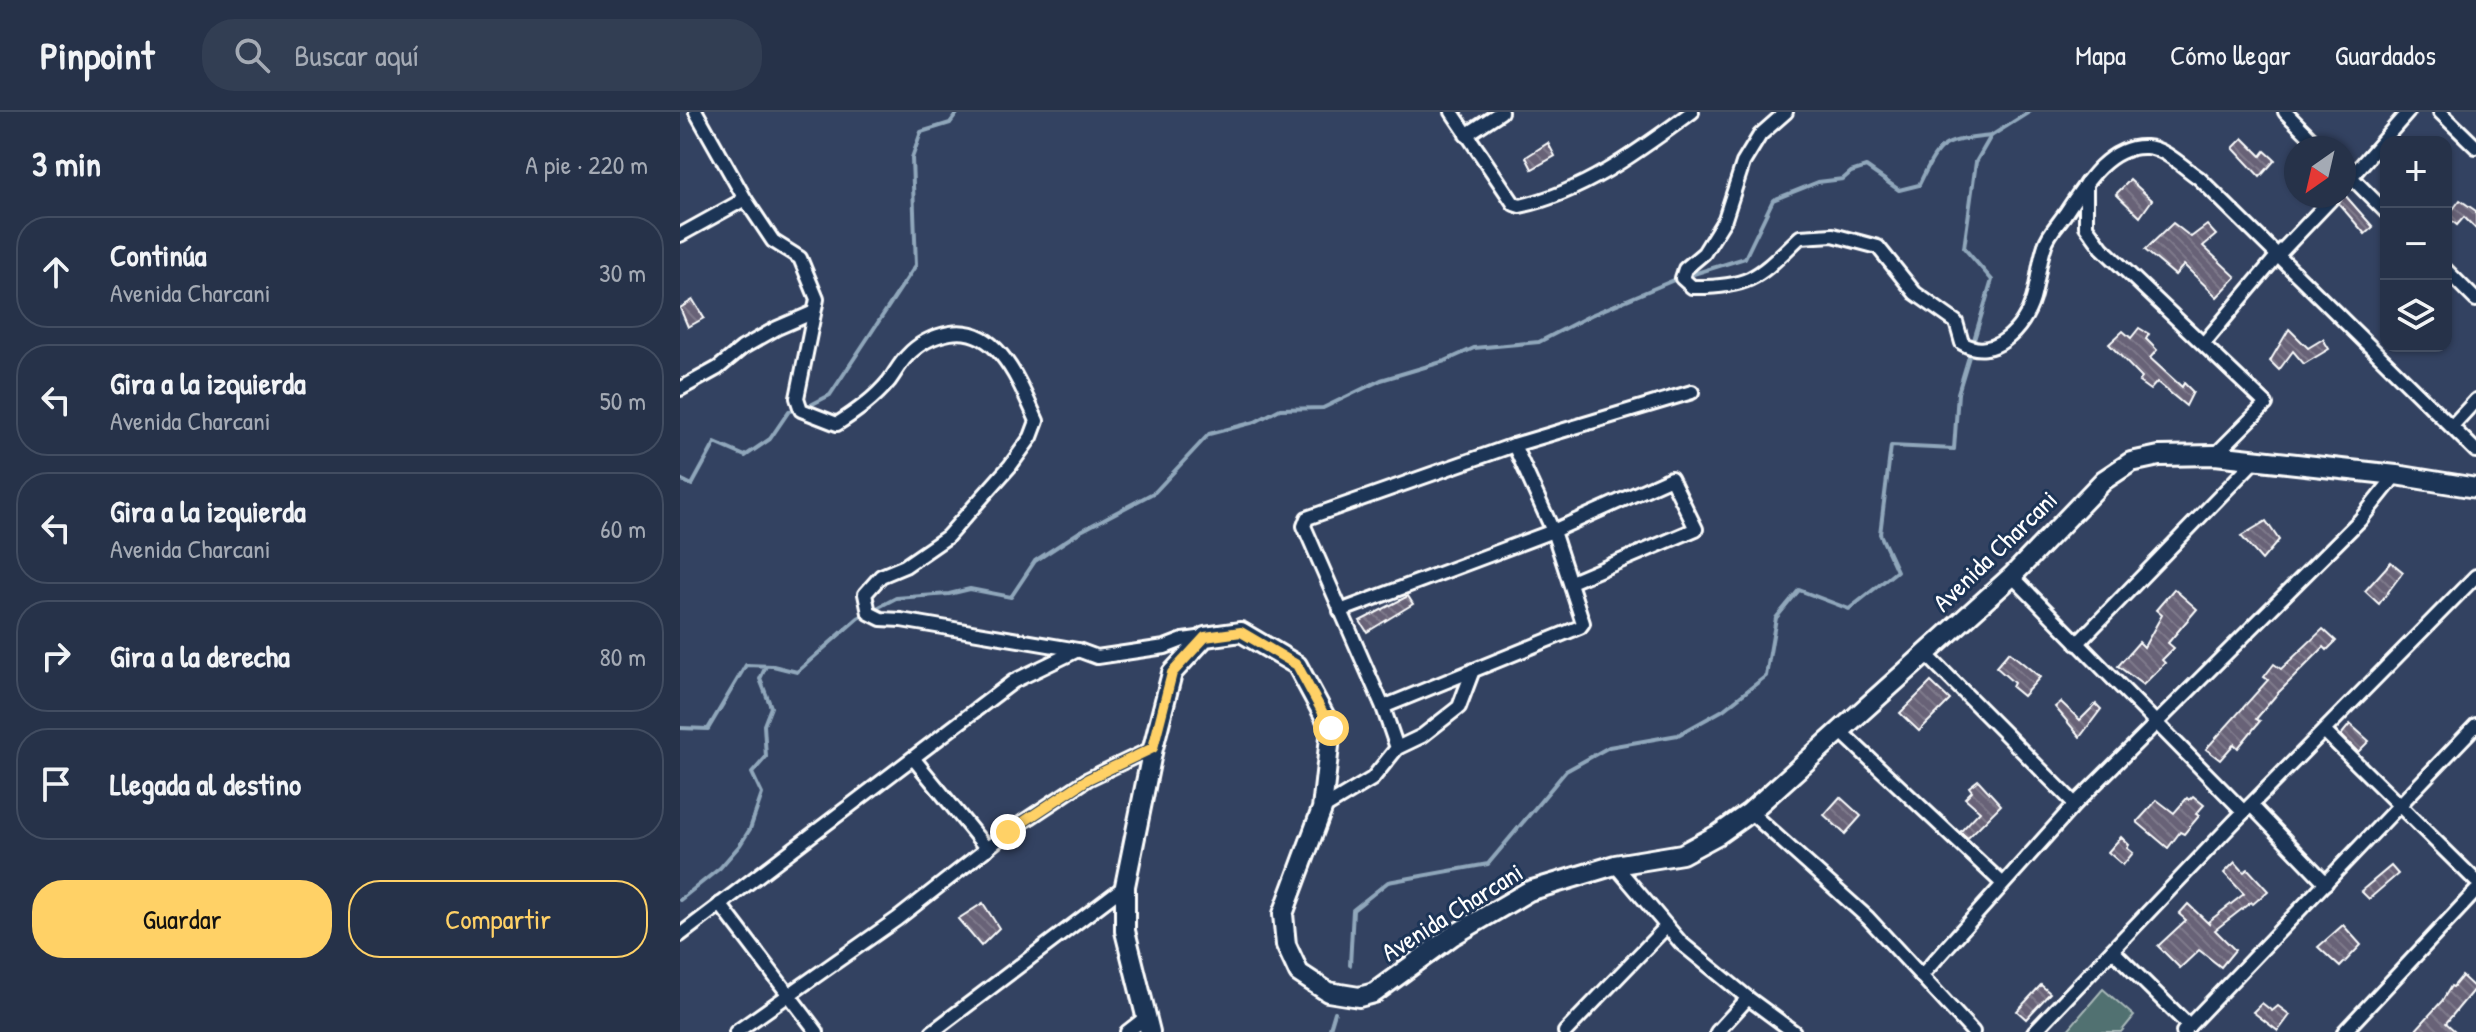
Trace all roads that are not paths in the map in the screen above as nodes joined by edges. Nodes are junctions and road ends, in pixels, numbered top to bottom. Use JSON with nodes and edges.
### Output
{"nodes":[{"id":1,"x":696,"y":112,"type":"edge"},
{"id":2,"x":1452,"y":112,"type":"edge"},
{"id":3,"x":1501,"y":112,"type":"edge"},
{"id":4,"x":1692,"y":112,"type":"edge"},
{"id":5,"x":1786,"y":112,"type":"edge"},
{"id":6,"x":2285,"y":112,"type":"edge"},
{"id":7,"x":2408,"y":112,"type":"edge"},
{"id":8,"x":2440,"y":112,"type":"edge"},
{"id":9,"x":1466,"y":135,"type":"junction"},
{"id":10,"x":2309,"y":136,"type":"edge"},
{"id":11,"x":2476,"y":147,"type":"edge"},
{"id":12,"x":2356,"y":167,"type":"edge"},
{"id":13,"x":2086,"y":183,"type":"junction"},
{"id":14,"x":2356,"y":186,"type":"edge"},
{"id":15,"x":745,"y":199,"type":"junction"},
{"id":16,"x":2323,"y":208,"type":"edge"},
{"id":17,"x":2381,"y":208,"type":"edge"},
{"id":18,"x":680,"y":235,"type":"edge"},
{"id":19,"x":2277,"y":256,"type":"junction"},
{"id":20,"x":2452,"y":276,"type":"edge"},
{"id":21,"x":2476,"y":300,"type":"edge"},
{"id":22,"x":812,"y":313,"type":"junction"},
{"id":23,"x":2204,"y":343,"type":"junction"},
{"id":24,"x":680,"y":389,"type":"edge"},
{"id":25,"x":1692,"y":392,"type":"dead end"},
{"id":26,"x":2476,"y":400,"type":"edge"},
{"id":27,"x":2452,"y":426,"type":"junction"},
{"id":28,"x":1514,"y":445,"type":"junction"},
{"id":29,"x":2476,"y":451,"type":"edge"},
{"id":30,"x":2215,"y":455,"type":"junction"},
{"id":31,"x":2256,"y":459,"type":"junction"},
{"id":32,"x":2396,"y":475,"type":"junction"},
{"id":33,"x":2476,"y":488,"type":"edge"},
{"id":34,"x":1553,"y":531,"type":"junction"},
{"id":35,"x":2012,"y":576,"type":"junction"},
{"id":36,"x":2476,"y":576,"type":"edge"},
{"id":37,"x":1571,"y":582,"type":"junction"},
{"id":38,"x":1340,"y":611,"type":"junction"},
{"id":39,"x":1205,"y":637,"type":"junction"},
{"id":40,"x":2077,"y":644,"type":"junction"},
{"id":41,"x":1078,"y":650,"type":"junction"},
{"id":42,"x":1925,"y":653,"type":"junction"},
{"id":43,"x":1473,"y":670,"type":"junction"},
{"id":44,"x":1383,"y":707,"type":"junction"},
{"id":45,"x":2155,"y":721,"type":"junction"},
{"id":46,"x":2476,"y":725,"type":"edge"},
{"id":47,"x":1839,"y":730,"type":"junction"},
{"id":48,"x":2324,"y":731,"type":"junction"},
{"id":49,"x":1153,"y":748,"type":"junction"},
{"id":50,"x":1397,"y":748,"type":"junction"},
{"id":51,"x":913,"y":758,"type":"junction"},
{"id":52,"x":2075,"y":804,"type":"junction"},
{"id":53,"x":2399,"y":805,"type":"junction"},
{"id":54,"x":2248,"y":808,"type":"junction"},
{"id":55,"x":1322,"y":809,"type":"junction"},
{"id":56,"x":1750,"y":812,"type":"junction"},
{"id":57,"x":987,"y":849,"type":"junction"},
{"id":58,"x":1615,"y":865,"type":"junction"},
{"id":59,"x":2476,"y":881,"type":"edge"},
{"id":60,"x":2002,"y":883,"type":"junction"},
{"id":61,"x":2326,"y":883,"type":"junction"},
{"id":62,"x":1125,"y":886,"type":"junction"},
{"id":63,"x":2476,"y":891,"type":"edge"},
{"id":64,"x":720,"y":904,"type":"junction"},
{"id":65,"x":1666,"y":927,"type":"junction"},
{"id":66,"x":680,"y":935,"type":"edge"},
{"id":67,"x":2112,"y":950,"type":"junction"},
{"id":68,"x":1921,"y":976,"type":"junction"},
{"id":69,"x":787,"y":995,"type":"junction"},
{"id":70,"x":1748,"y":998,"type":"junction"},
{"id":71,"x":1147,"y":1025,"type":"edge"},
{"id":72,"x":2186,"y":1029,"type":"edge"},
{"id":73,"x":736,"y":1032,"type":"edge"},
{"id":74,"x":817,"y":1032,"type":"edge"},
{"id":75,"x":932,"y":1032,"type":"edge"},
{"id":76,"x":1128,"y":1032,"type":"edge"},
{"id":77,"x":1565,"y":1032,"type":"edge"},
{"id":78,"x":1717,"y":1032,"type":"edge"},
{"id":79,"x":1794,"y":1032,"type":"edge"},
{"id":80,"x":1973,"y":1032,"type":"edge"},
{"id":81,"x":2034,"y":1032,"type":"edge"},
{"id":82,"x":2344,"y":1032,"type":"edge"}],
"edges":[{"from":1,"to":15,"type":"street"},
{"from":2,"to":9,"type":"street"},
{"from":3,"to":9,"type":"street"},
{"from":4,"to":9,"type":"street"},
{"from":5,"to":13,"type":"street"},
{"from":6,"to":10,"type":"street"},
{"from":7,"to":12,"type":"street"},
{"from":8,"to":11,"type":"street"},
{"from":13,"to":19,"type":"street"},
{"from":13,"to":23,"type":"street"},
{"from":14,"to":17,"type":"street"},
{"from":15,"to":18,"type":"street"},
{"from":15,"to":22,"type":"street"},
{"from":16,"to":19,"type":"street"},
{"from":19,"to":23,"type":"street"},
{"from":19,"to":27,"type":"street"},
{"from":20,"to":21,"type":"street"},
{"from":22,"to":24,"type":"street"},
{"from":22,"to":41,"type":"street"},
{"from":23,"to":30,"type":"street"},
{"from":25,"to":28,"type":"street"},
{"from":26,"to":27,"type":"street"},
{"from":27,"to":29,"type":"street"},
{"from":28,"to":34,"type":"street"},
{"from":28,"to":38,"type":"street"},
{"from":30,"to":31,"type":"main road","name":"Avenida Charcani"},
{"from":30,"to":35,"type":"main road","name":"Avenida Charcani"},
{"from":31,"to":32,"type":"main road","name":"Avenida Charcani"},
{"from":31,"to":40,"type":"street"},
{"from":32,"to":33,"type":"main road","name":"Avenida Charcani"},
{"from":32,"to":45,"type":"street"},
{"from":34,"to":37,"type":"street"},
{"from":34,"to":37,"type":"street"},
{"from":34,"to":38,"type":"street"},
{"from":35,"to":40,"type":"street"},
{"from":35,"to":42,"type":"main road","name":"Avenida Charcani"},
{"from":36,"to":48,"type":"street"},
{"from":37,"to":43,"type":"street"},
{"from":38,"to":44,"type":"street"},
{"from":39,"to":41,"type":"street"},
{"from":39,"to":49,"type":"main road"},
{"from":39,"to":55,"type":"main road","name":"Avenida Charcani"},
{"from":40,"to":45,"type":"street"},
{"from":41,"to":51,"type":"street"},
{"from":42,"to":47,"type":"main road","name":"Avenida Charcani"},
{"from":42,"to":52,"type":"street"},
{"from":43,"to":44,"type":"street"},
{"from":43,"to":50,"type":"street"},
{"from":44,"to":50,"type":"street"},
{"from":45,"to":52,"type":"street"},
{"from":45,"to":54,"type":"street"},
{"from":46,"to":53,"type":"street"},
{"from":47,"to":56,"type":"main road","name":"Avenida Charcani"},
{"from":47,"to":60,"type":"street"},
{"from":48,"to":53,"type":"street"},
{"from":48,"to":54,"type":"street"},
{"from":49,"to":57,"type":"street"},
{"from":49,"to":62,"type":"main road"},
{"from":50,"to":55,"type":"street"},
{"from":51,"to":57,"type":"street"},
{"from":51,"to":64,"type":"street"},
{"from":52,"to":60,"type":"street"},
{"from":53,"to":59,"type":"street"},
{"from":53,"to":61,"type":"street"},
{"from":54,"to":61,"type":"street"},
{"from":54,"to":67,"type":"street"},
{"from":55,"to":58,"type":"main road","name":"Avenida Charcani"},
{"from":56,"to":58,"type":"main road","name":"Avenida Charcani"},
{"from":56,"to":68,"type":"street"},
{"from":57,"to":69,"type":"street"},
{"from":58,"to":65,"type":"street"},
{"from":60,"to":68,"type":"street"},
{"from":61,"to":72,"type":"street"},
{"from":62,"to":71,"type":"main road"},
{"from":62,"to":75,"type":"street"},
{"from":63,"to":82,"type":"street"},
{"from":64,"to":66,"type":"street"},
{"from":64,"to":69,"type":"street"},
{"from":65,"to":70,"type":"street"},
{"from":65,"to":77,"type":"street"},
{"from":67,"to":72,"type":"street"},
{"from":67,"to":81,"type":"street"},
{"from":68,"to":80,"type":"street"},
{"from":69,"to":73,"type":"street"},
{"from":69,"to":74,"type":"street"},
{"from":70,"to":78,"type":"street"},
{"from":70,"to":79,"type":"street"},
{"from":71,"to":76,"type":"street"}]}
